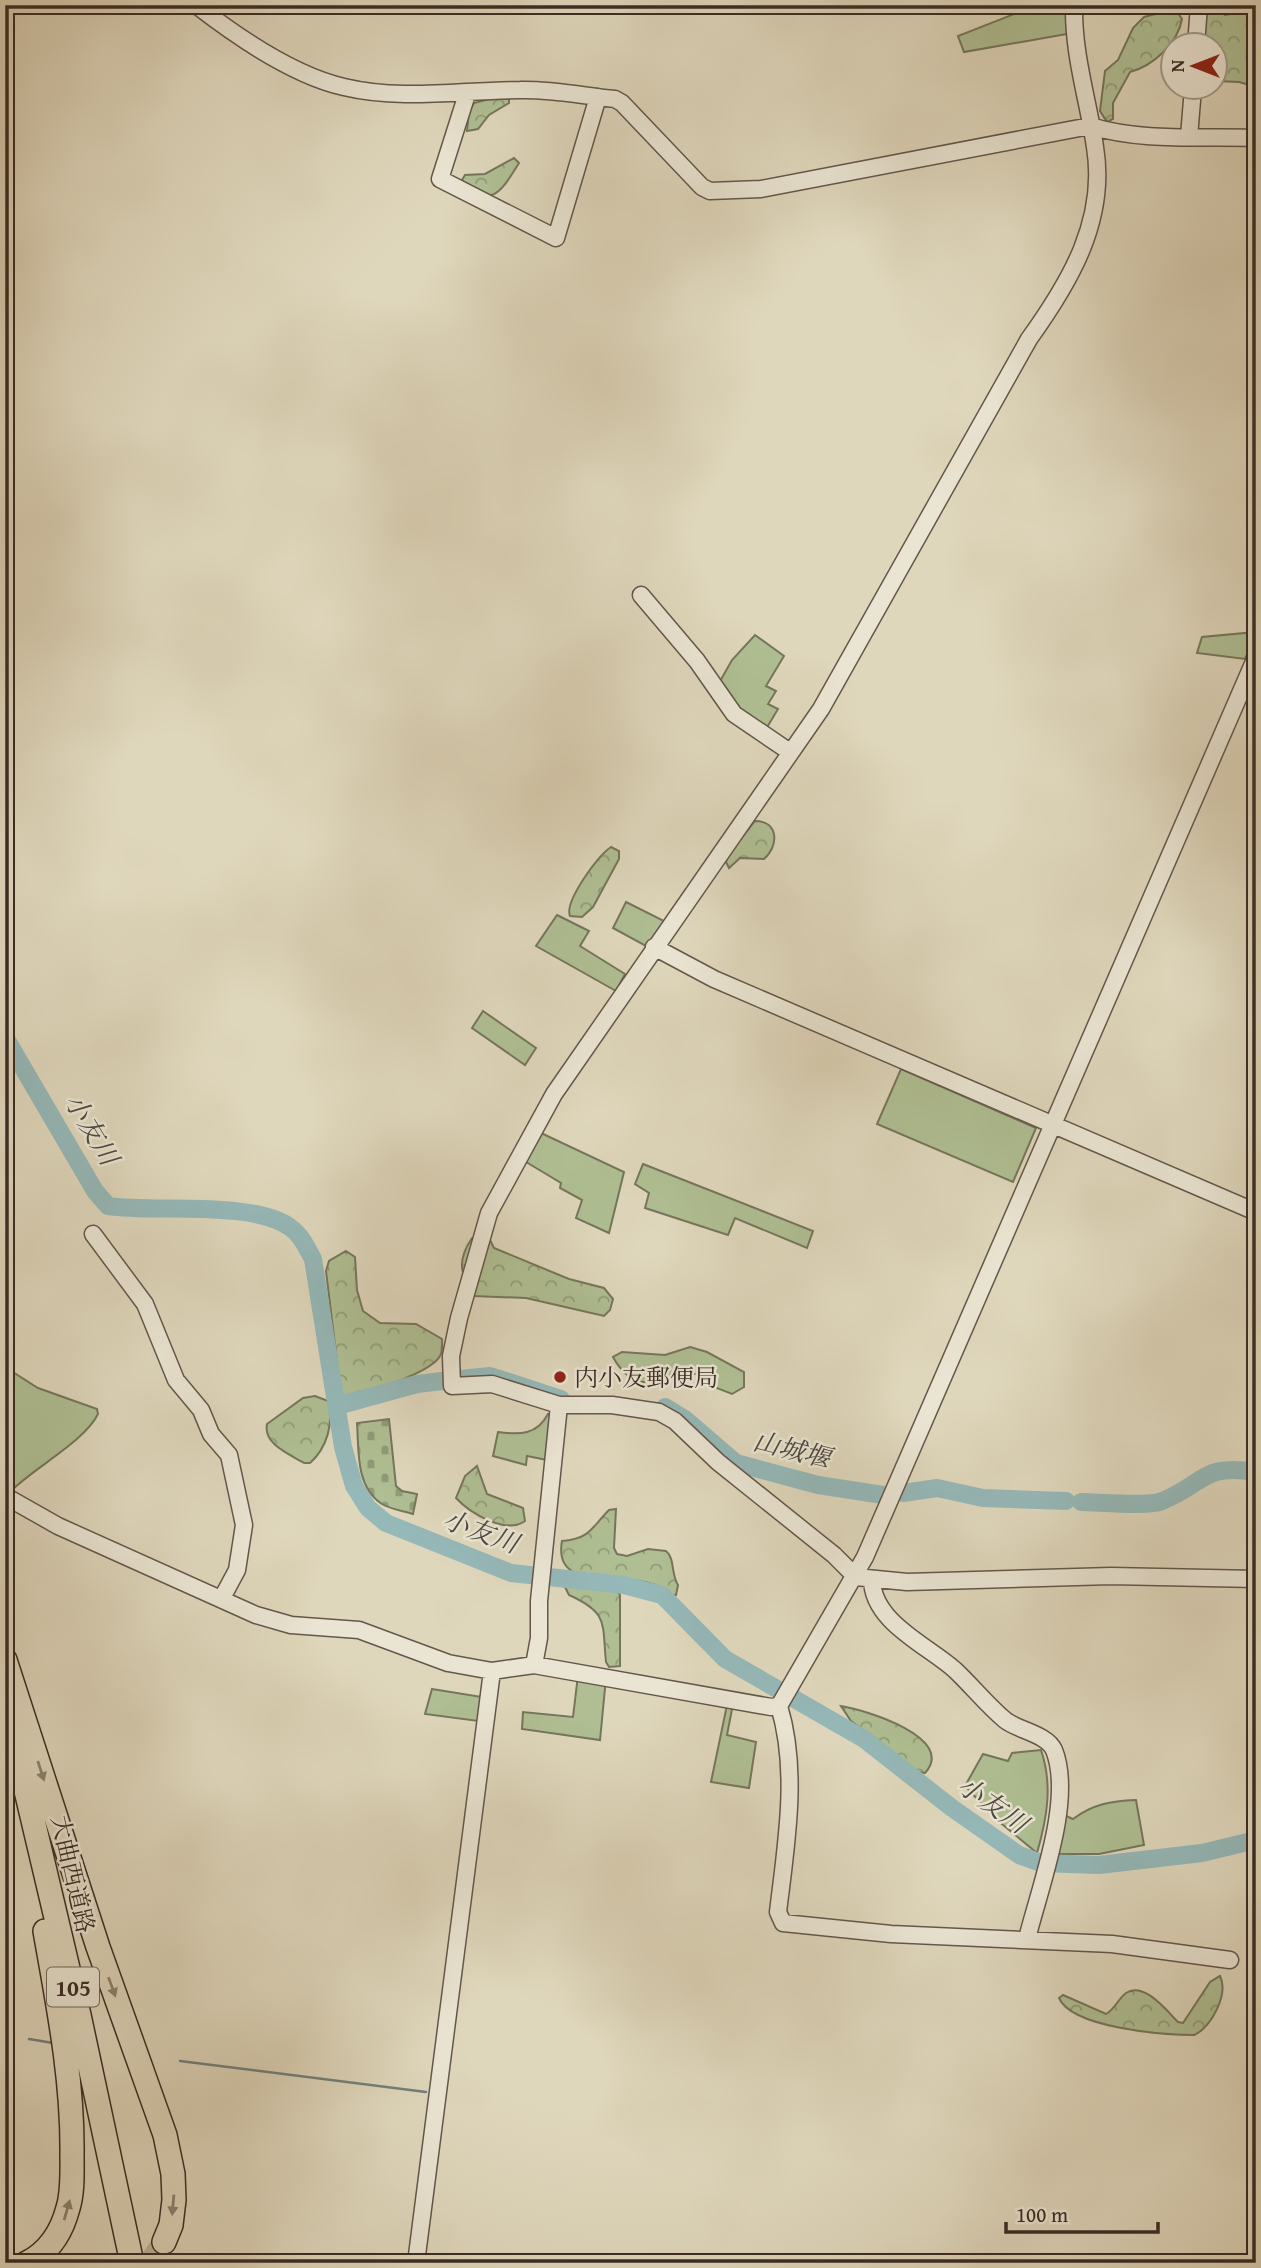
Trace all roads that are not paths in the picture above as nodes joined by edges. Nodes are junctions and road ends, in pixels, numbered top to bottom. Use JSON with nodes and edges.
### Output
{"nodes":[{"id":1,"x":196,"y":5,"type":"edge"},
{"id":2,"x":1073,"y":5,"type":"edge"},
{"id":3,"x":1199,"y":5,"type":"edge"},
{"id":4,"x":1197,"y":32,"type":"edge"},
{"id":5,"x":467,"y":93,"type":"junction"},
{"id":6,"x":598,"y":97,"type":"junction"},
{"id":7,"x":1192,"y":102,"type":"edge"},
{"id":8,"x":1090,"y":126,"type":"junction"},
{"id":9,"x":1189,"y":137,"type":"junction"},
{"id":10,"x":1256,"y":138,"type":"edge"},
{"id":11,"x":641,"y":595,"type":"dead end"},
{"id":12,"x":1256,"y":657,"type":"edge"},
{"id":13,"x":790,"y":752,"type":"junction"},
{"id":14,"x":654,"y":947,"type":"junction"},
{"id":15,"x":1055,"y":1123,"type":"junction"},
{"id":16,"x":1256,"y":1212,"type":"edge"},
{"id":17,"x":93,"y":1234,"type":"dead end"},
{"id":18,"x":559,"y":1405,"type":"junction"},
{"id":19,"x":5,"y":1496,"type":"edge"},
{"id":20,"x":864,"y":1578,"type":"junction"},
{"id":21,"x":1256,"y":1579,"type":"edge"},
{"id":22,"x":222,"y":1598,"type":"junction"},
{"id":23,"x":5,"y":1660,"type":"edge"},
{"id":24,"x":534,"y":1665,"type":"junction"},
{"id":25,"x":492,"y":1671,"type":"junction"},
{"id":26,"x":779,"y":1706,"type":"junction"},
{"id":27,"x":6,"y":1707,"type":"edge"},
{"id":28,"x":1027,"y":1939,"type":"junction"},
{"id":29,"x":1230,"y":1961,"type":"dead end"},
{"id":30,"x":164,"y":2242,"type":"tunnel mouth"},
{"id":31,"x":27,"y":2263,"type":"edge"},
{"id":32,"x":132,"y":2263,"type":"edge"},
{"id":33,"x":416,"y":2263,"type":"edge"}],
"edges":[{"from":1,"to":5,"type":"street"},
{"from":2,"to":8,"type":"street"},
{"from":3,"to":4,"type":"street"},
{"from":5,"to":6,"type":"street"},
{"from":5,"to":6,"type":"street"},
{"from":6,"to":8,"type":"street"},
{"from":7,"to":9,"type":"street"},
{"from":8,"to":9,"type":"street"},
{"from":8,"to":13,"type":"street"},
{"from":9,"to":10,"type":"street"},
{"from":11,"to":13,"type":"street"},
{"from":12,"to":15,"type":"street"},
{"from":13,"to":14,"type":"street"},
{"from":14,"to":15,"type":"street"},
{"from":14,"to":18,"type":"street"},
{"from":15,"to":16,"type":"street"},
{"from":15,"to":20,"type":"street"},
{"from":17,"to":22,"type":"street"},
{"from":18,"to":20,"type":"street"},
{"from":18,"to":24,"type":"street"},
{"from":19,"to":22,"type":"street"},
{"from":20,"to":21,"type":"street"},
{"from":20,"to":26,"type":"street"},
{"from":20,"to":28,"type":"street"},
{"from":22,"to":25,"type":"street"},
{"from":23,"to":30,"type":"highway","one_way":true},
{"from":24,"to":25,"type":"street"},
{"from":24,"to":26,"type":"street"},
{"from":25,"to":33,"type":"street"},
{"from":26,"to":28,"type":"street"},
{"from":31,"to":27,"type":"highway","one_way":true},
{"from":27,"to":32,"type":"highway","name":"大曲西道路","number":"105"},
{"from":28,"to":29,"type":"street"}]}
